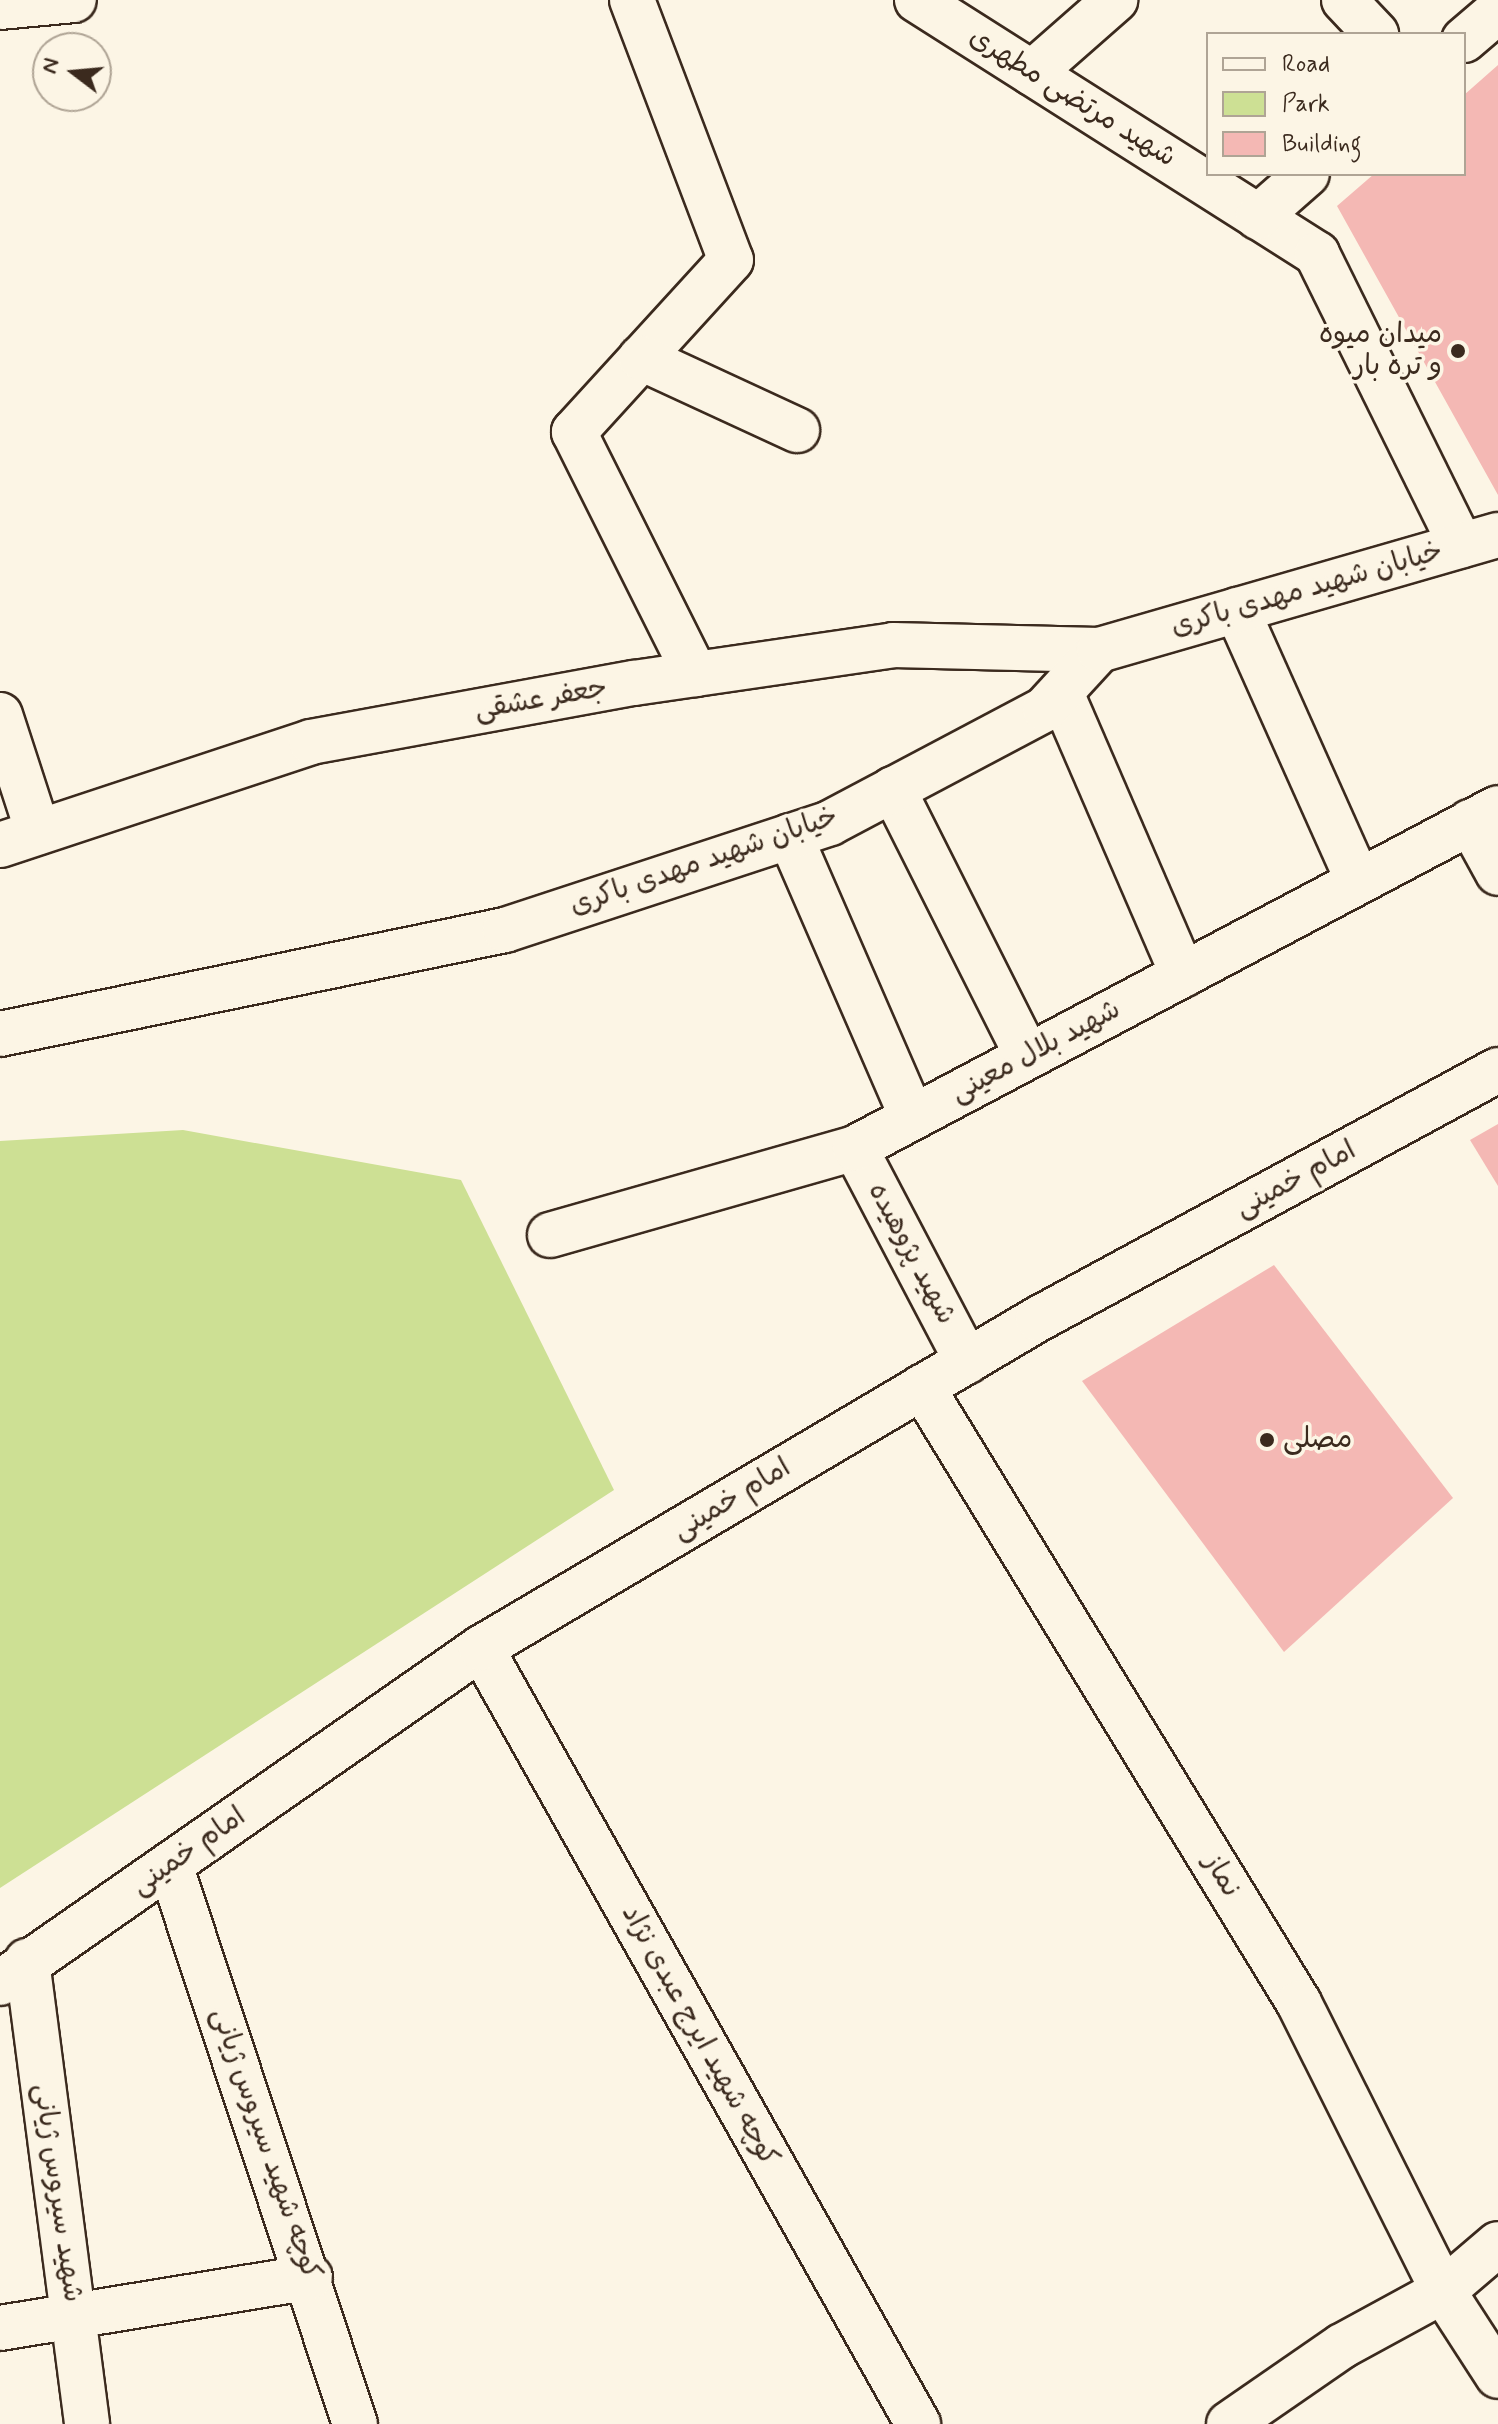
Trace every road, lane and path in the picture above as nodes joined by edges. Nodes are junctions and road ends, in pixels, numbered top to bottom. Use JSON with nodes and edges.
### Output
{"nodes":[{"id":1,"x":74,"y":0,"type":"edge"},
{"id":2,"x":632,"y":0,"type":"edge"},
{"id":3,"x":917,"y":0,"type":"edge"},
{"id":4,"x":1115,"y":0,"type":"edge"},
{"id":5,"x":1344,"y":0,"type":"edge"},
{"id":6,"x":0,"y":7,"type":"edge"},
{"id":7,"x":1498,"y":11,"type":"edge"},
{"id":8,"x":1374,"y":32,"type":"edge"},
{"id":9,"x":1466,"y":38,"type":"edge"},
{"id":10,"x":1032,"y":73,"type":"junction"},
{"id":11,"x":1305,"y":176,"type":"edge"},
{"id":12,"x":1258,"y":217,"type":"junction"},
{"id":13,"x":641,"y":358,"type":"junction"},
{"id":14,"x":797,"y":430,"type":"dead end"},
{"id":15,"x":1479,"y":540,"type":"edge"},
{"id":16,"x":1237,"y":610,"type":"junction"},
{"id":17,"x":1099,"y":650,"type":"junction"},
{"id":18,"x":695,"y":674,"type":"junction"},
{"id":19,"x":1061,"y":693,"type":"junction"},
{"id":20,"x":0,"y":715,"type":"edge"},
{"id":21,"x":893,"y":789,"type":"junction"},
{"id":22,"x":1484,"y":815,"type":"edge"},
{"id":23,"x":790,"y":836,"type":"junction"},
{"id":24,"x":19,"y":839,"type":"edge"},
{"id":25,"x":1498,"y":873,"type":"edge"},
{"id":26,"x":1358,"y":881,"type":"junction"},
{"id":27,"x":1183,"y":975,"type":"junction"},
{"id":28,"x":0,"y":1034,"type":"edge"},
{"id":29,"x":1027,"y":1056,"type":"junction"},
{"id":30,"x":1498,"y":1070,"type":"edge"},
{"id":31,"x":912,"y":1117,"type":"junction"},
{"id":32,"x":855,"y":1148,"type":"junction"},
{"id":33,"x":550,"y":1235,"type":"dead end"},
{"id":34,"x":967,"y":1361,"type":"junction"},
{"id":35,"x":922,"y":1387,"type":"junction"},
{"id":36,"x":481,"y":1648,"type":"junction"},
{"id":37,"x":170,"y":1865,"type":"junction"},
{"id":38,"x":13,"y":1972,"type":"edge"},
{"id":39,"x":1498,"y":2244,"type":"edge"},
{"id":40,"x":310,"y":2277,"type":"junction"},
{"id":41,"x":1443,"y":2291,"type":"junction"},
{"id":42,"x":74,"y":2317,"type":"junction"},
{"id":43,"x":0,"y":2328,"type":"edge"},
{"id":44,"x":1498,"y":2376,"type":"edge"},
{"id":45,"x":87,"y":2424,"type":"edge"},
{"id":46,"x":355,"y":2424,"type":"edge"},
{"id":47,"x":918,"y":2424,"type":"edge"},
{"id":48,"x":1229,"y":2424,"type":"edge"}],
"edges":[{"from":1,"to":6,"type":"street"},
{"from":2,"to":13,"type":"street"},
{"from":3,"to":10,"type":"street","name":"شهید مرتضی مطهری"},
{"from":4,"to":10,"type":"street"},
{"from":5,"to":8,"type":"street"},
{"from":7,"to":9,"type":"street"},
{"from":10,"to":12,"type":"street","name":"شهید مرتضی مطهری"},
{"from":11,"to":12,"type":"street"},
{"from":12,"to":15,"type":"street","name":"شهید مرتضی مطهری"},
{"from":13,"to":14,"type":"street"},
{"from":13,"to":18,"type":"street"},
{"from":15,"to":16,"type":"street","name":"خیابان شهید مهدی باکری"},
{"from":16,"to":17,"type":"street","name":"خیابان شهید مهدی باکری"},
{"from":16,"to":26,"type":"street"},
{"from":17,"to":18,"type":"street","name":"جعفر عشقی"},
{"from":17,"to":19,"type":"street","name":"خیابان شهید مهدی باکری"},
{"from":18,"to":24,"type":"street","name":"جعفر عشقی"},
{"from":19,"to":21,"type":"street","name":"خیابان شهید مهدی باکری"},
{"from":19,"to":27,"type":"street"},
{"from":20,"to":24,"type":"street"},
{"from":21,"to":23,"type":"street","name":"خیابان شهید مهدی باکری"},
{"from":21,"to":29,"type":"street"},
{"from":22,"to":25,"type":"street"},
{"from":22,"to":26,"type":"street","name":"شهید بلال معینی"},
{"from":23,"to":28,"type":"street","name":"خیابان شهید مهدی باکری"},
{"from":23,"to":31,"type":"street"},
{"from":26,"to":27,"type":"street","name":"شهید بلال معینی"},
{"from":27,"to":29,"type":"street","name":"شهید بلال معینی"},
{"from":29,"to":31,"type":"street","name":"شهید بلال معینی"},
{"from":30,"to":34,"type":"street","name":"امام خمینی"},
{"from":31,"to":32,"type":"street","name":"شهید بلال معینی"},
{"from":32,"to":33,"type":"street","name":"شهید بلال معینی"},
{"from":32,"to":34,"type":"street","name":"شهید پژوهیده"},
{"from":34,"to":35,"type":"street","name":"امام خمینی"},
{"from":35,"to":36,"type":"street","name":"امام خمینی"},
{"from":35,"to":41,"type":"street","name":"نماز"},
{"from":36,"to":37,"type":"street","name":"امام خمینی"},
{"from":36,"to":47,"type":"street","name":"کوچه شهید ایرج عبدی نژاد"},
{"from":37,"to":38,"type":"street","name":"امام خمینی"},
{"from":37,"to":40,"type":"street","name":"کوچه شهید سیروس ژیانی"},
{"from":38,"to":42,"type":"street","name":"شهید سیروس ژیانی"},
{"from":39,"to":41,"type":"street"},
{"from":40,"to":42,"type":"street"},
{"from":40,"to":46,"type":"street","name":"کوچه شهید سیروس ژیانی"},
{"from":41,"to":44,"type":"street","name":"نماز"},
{"from":41,"to":48,"type":"street"},
{"from":42,"to":43,"type":"street"},
{"from":42,"to":45,"type":"street","name":"شهید سیروس ژیانی"}]}
